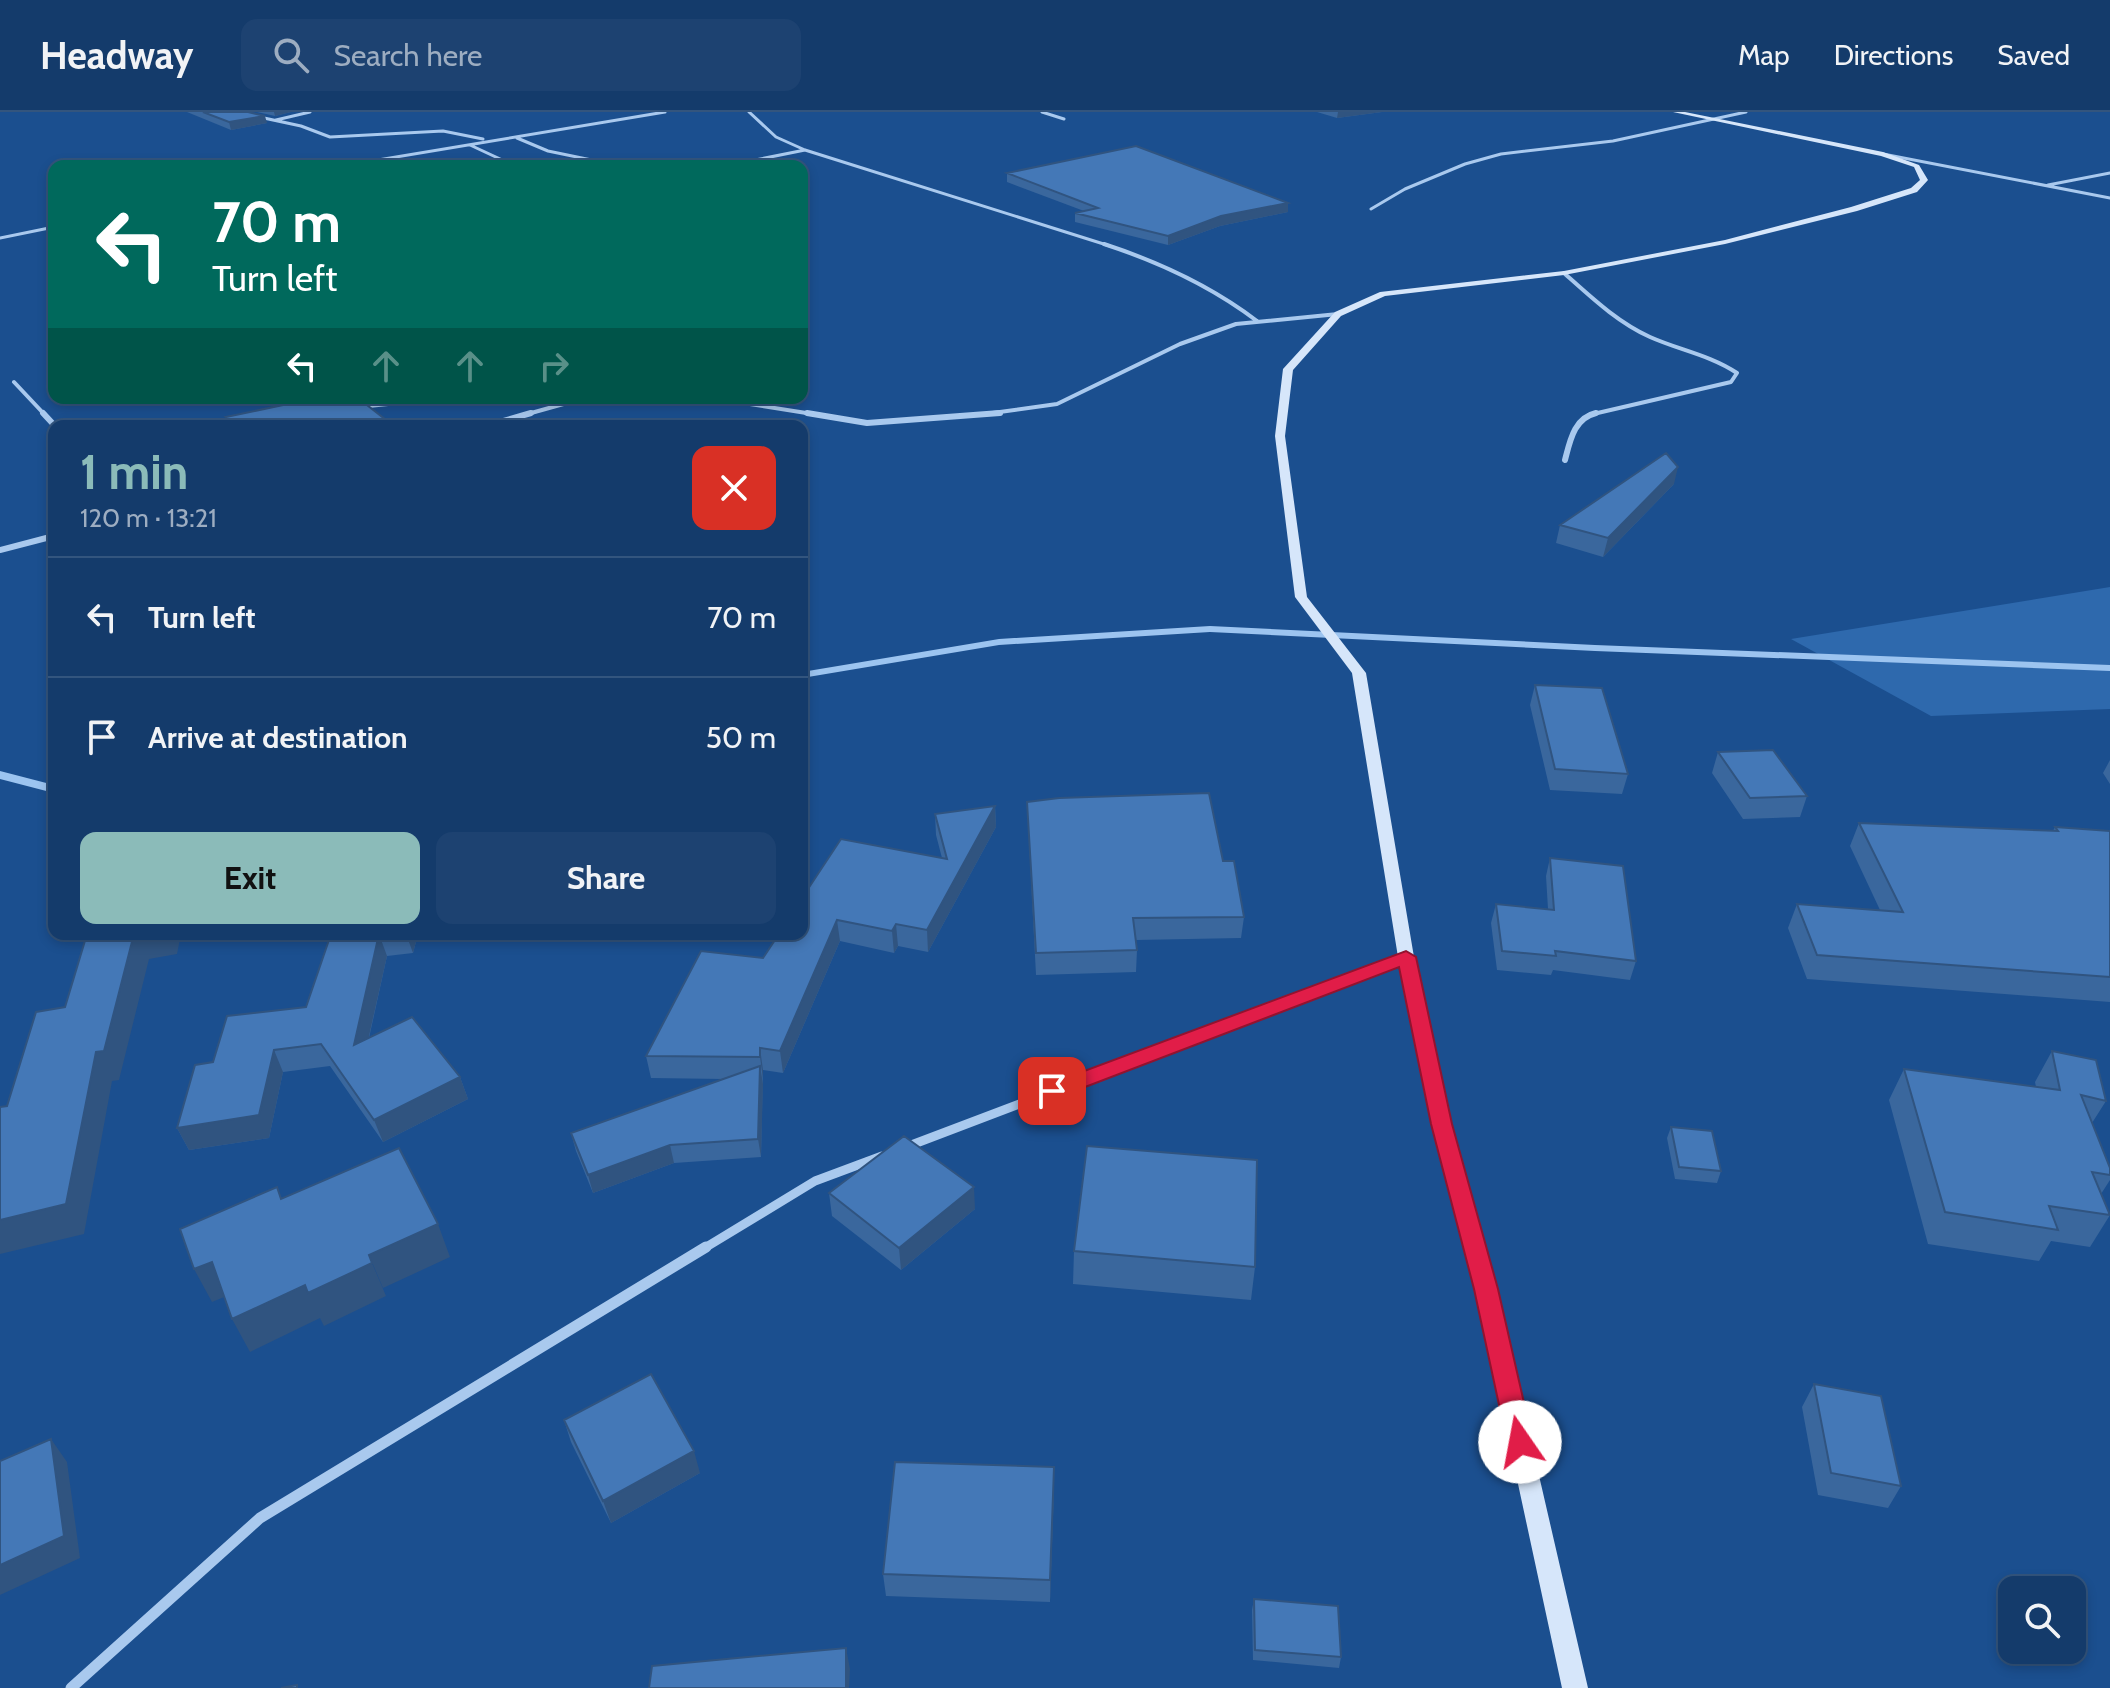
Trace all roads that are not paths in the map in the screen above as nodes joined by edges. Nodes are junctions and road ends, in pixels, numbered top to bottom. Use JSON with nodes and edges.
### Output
{"nodes":[{"id":1,"x":236,"y":112,"type":"edge"},
{"id":2,"x":310,"y":112,"type":"edge"},
{"id":3,"x":665,"y":112,"type":"edge"},
{"id":4,"x":749,"y":112,"type":"edge"},
{"id":5,"x":1042,"y":112,"type":"edge"},
{"id":6,"x":1676,"y":112,"type":"edge"},
{"id":7,"x":1746,"y":112,"type":"edge"},
{"id":8,"x":1064,"y":119,"type":"dead end"},
{"id":9,"x":1714,"y":119,"type":"junction"},
{"id":10,"x":275,"y":120,"type":"junction"},
{"id":11,"x":516,"y":137,"type":"junction"},
{"id":12,"x":496,"y":140,"type":"junction"},
{"id":13,"x":470,"y":145,"type":"junction"},
{"id":14,"x":805,"y":150,"type":"junction"},
{"id":15,"x":1883,"y":154,"type":"junction"},
{"id":16,"x":379,"y":160,"type":"edge"},
{"id":17,"x":502,"y":160,"type":"edge"},
{"id":18,"x":592,"y":160,"type":"edge"},
{"id":19,"x":755,"y":160,"type":"edge"},
{"id":20,"x":2110,"y":173,"type":"edge"},
{"id":21,"x":2044,"y":186,"type":"junction"},
{"id":22,"x":2110,"y":198,"type":"edge"},
{"id":23,"x":1371,"y":209,"type":"dead end"},
{"id":24,"x":48,"y":228,"type":"edge"},
{"id":25,"x":0,"y":238,"type":"edge"},
{"id":26,"x":1564,"y":273,"type":"junction"},
{"id":27,"x":1338,"y":314,"type":"junction"},
{"id":28,"x":1257,"y":321,"type":"junction"},
{"id":29,"x":14,"y":382,"type":"dead end"},
{"id":30,"x":386,"y":404,"type":"edge"},
{"id":31,"x":564,"y":404,"type":"edge"},
{"id":32,"x":749,"y":404,"type":"edge"},
{"id":33,"x":356,"y":407,"type":"edge"},
{"id":34,"x":49,"y":420,"type":"edge"},
{"id":35,"x":507,"y":420,"type":"edge"},
{"id":36,"x":1565,"y":460,"type":"dead end"},
{"id":37,"x":48,"y":538,"type":"edge"},
{"id":38,"x":0,"y":550,"type":"edge"},
{"id":39,"x":1406,"y":957,"type":"junction"},
{"id":40,"x":71,"y":1688,"type":"edge"},
{"id":41,"x":1575,"y":1688,"type":"edge"}],
"edges":[{"from":1,"to":10,"type":"street"},
{"from":2,"to":10,"type":"street"},
{"from":3,"to":11,"type":"street"},
{"from":4,"to":14,"type":"street"},
{"from":5,"to":8,"type":"street"},
{"from":6,"to":9,"type":"main road"},
{"from":7,"to":9,"type":"street"},
{"from":9,"to":15,"type":"main road"},
{"from":9,"to":23,"type":"street"},
{"from":10,"to":12,"type":"street"},
{"from":11,"to":12,"type":"street"},
{"from":11,"to":18,"type":"street"},
{"from":12,"to":13,"type":"street"},
{"from":13,"to":16,"type":"street"},
{"from":13,"to":17,"type":"street"},
{"from":14,"to":19,"type":"street"},
{"from":14,"to":28,"type":"street"},
{"from":15,"to":21,"type":"street"},
{"from":15,"to":26,"type":"main road"},
{"from":20,"to":21,"type":"street"},
{"from":21,"to":22,"type":"street"},
{"from":24,"to":25,"type":"street"},
{"from":26,"to":27,"type":"main road"},
{"from":26,"to":36,"type":"street"},
{"from":27,"to":28,"type":"street"},
{"from":27,"to":39,"type":"main road"},
{"from":28,"to":32,"type":"street"},
{"from":29,"to":34,"type":"street"},
{"from":30,"to":33,"type":"street"},
{"from":31,"to":35,"type":"street"},
{"from":37,"to":38,"type":"street"},
{"from":39,"to":40,"type":"street"},
{"from":39,"to":41,"type":"main road"}]}
